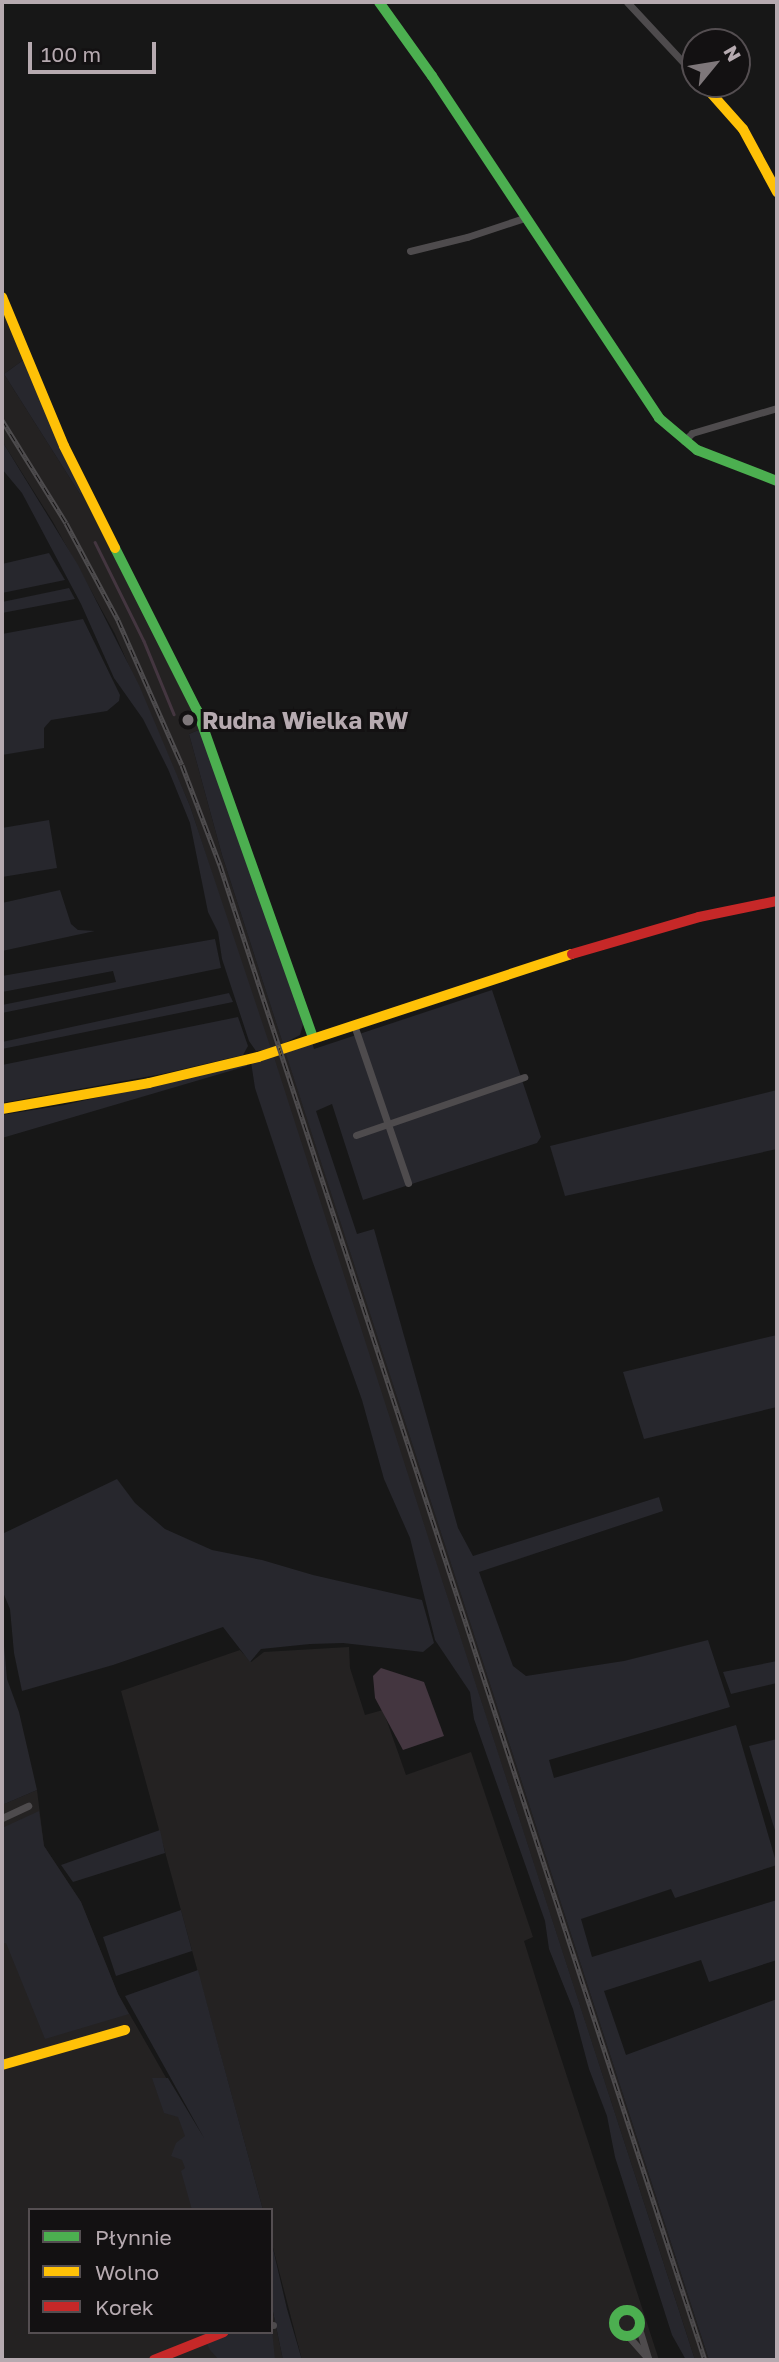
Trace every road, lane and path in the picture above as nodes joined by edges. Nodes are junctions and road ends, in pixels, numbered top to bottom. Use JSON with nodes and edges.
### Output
{"nodes":[{"id":1,"x":379,"y":2,"type":"edge"},
{"id":2,"x":628,"y":2,"type":"edge"},
{"id":3,"x":681,"y":60,"type":"edge"},
{"id":4,"x":716,"y":98,"type":"edge"},
{"id":5,"x":777,"y":192,"type":"edge"},
{"id":6,"x":524,"y":218,"type":"junction"},
{"id":7,"x":410,"y":251,"type":"dead end"},
{"id":8,"x":2,"y":297,"type":"edge"},
{"id":9,"x":777,"y":408,"type":"edge"},
{"id":10,"x":684,"y":441,"type":"junction"},
{"id":11,"x":777,"y":481,"type":"edge"},
{"id":12,"x":777,"y":901,"type":"edge"},
{"id":13,"x":354,"y":1025,"type":"junction"},
{"id":14,"x":313,"y":1037,"type":"junction"},
{"id":15,"x":524,"y":1077,"type":"dead end"},
{"id":16,"x":2,"y":1109,"type":"edge"},
{"id":17,"x":388,"y":1125,"type":"junction"},
{"id":18,"x":356,"y":1136,"type":"dead end"},
{"id":19,"x":408,"y":1183,"type":"dead end"},
{"id":20,"x":28,"y":1805,"type":"dead end"},
{"id":21,"x":2,"y":1818,"type":"edge"},
{"id":22,"x":125,"y":2030,"type":"dead end"},
{"id":23,"x":2,"y":2065,"type":"edge"},
{"id":24,"x":639,"y":2329,"type":"junction"},
{"id":25,"x":217,"y":2334,"type":"edge"},
{"id":26,"x":628,"y":2336,"type":"junction"},
{"id":27,"x":649,"y":2359,"type":"edge"},
{"id":28,"x":154,"y":2360,"type":"edge"}],
"edges":[{"from":1,"to":6,"type":"street"},
{"from":2,"to":3,"type":"street"},
{"from":4,"to":5,"type":"street"},
{"from":6,"to":7,"type":"street"},
{"from":6,"to":10,"type":"street"},
{"from":8,"to":14,"type":"street"},
{"from":9,"to":10,"type":"street"},
{"from":10,"to":11,"type":"street"},
{"from":12,"to":13,"type":"street"},
{"from":13,"to":14,"type":"street"},
{"from":13,"to":17,"type":"street"},
{"from":14,"to":16,"type":"street"},
{"from":15,"to":17,"type":"street"},
{"from":17,"to":18,"type":"street"},
{"from":17,"to":19,"type":"street"},
{"from":20,"to":21,"type":"street"},
{"from":22,"to":23,"type":"street"},
{"from":24,"to":26,"type":"street"},
{"from":24,"to":26,"type":"street"},
{"from":24,"to":27,"type":"street"},
{"from":25,"to":28,"type":"street"},
{"from":26,"to":27,"type":"street"}]}
